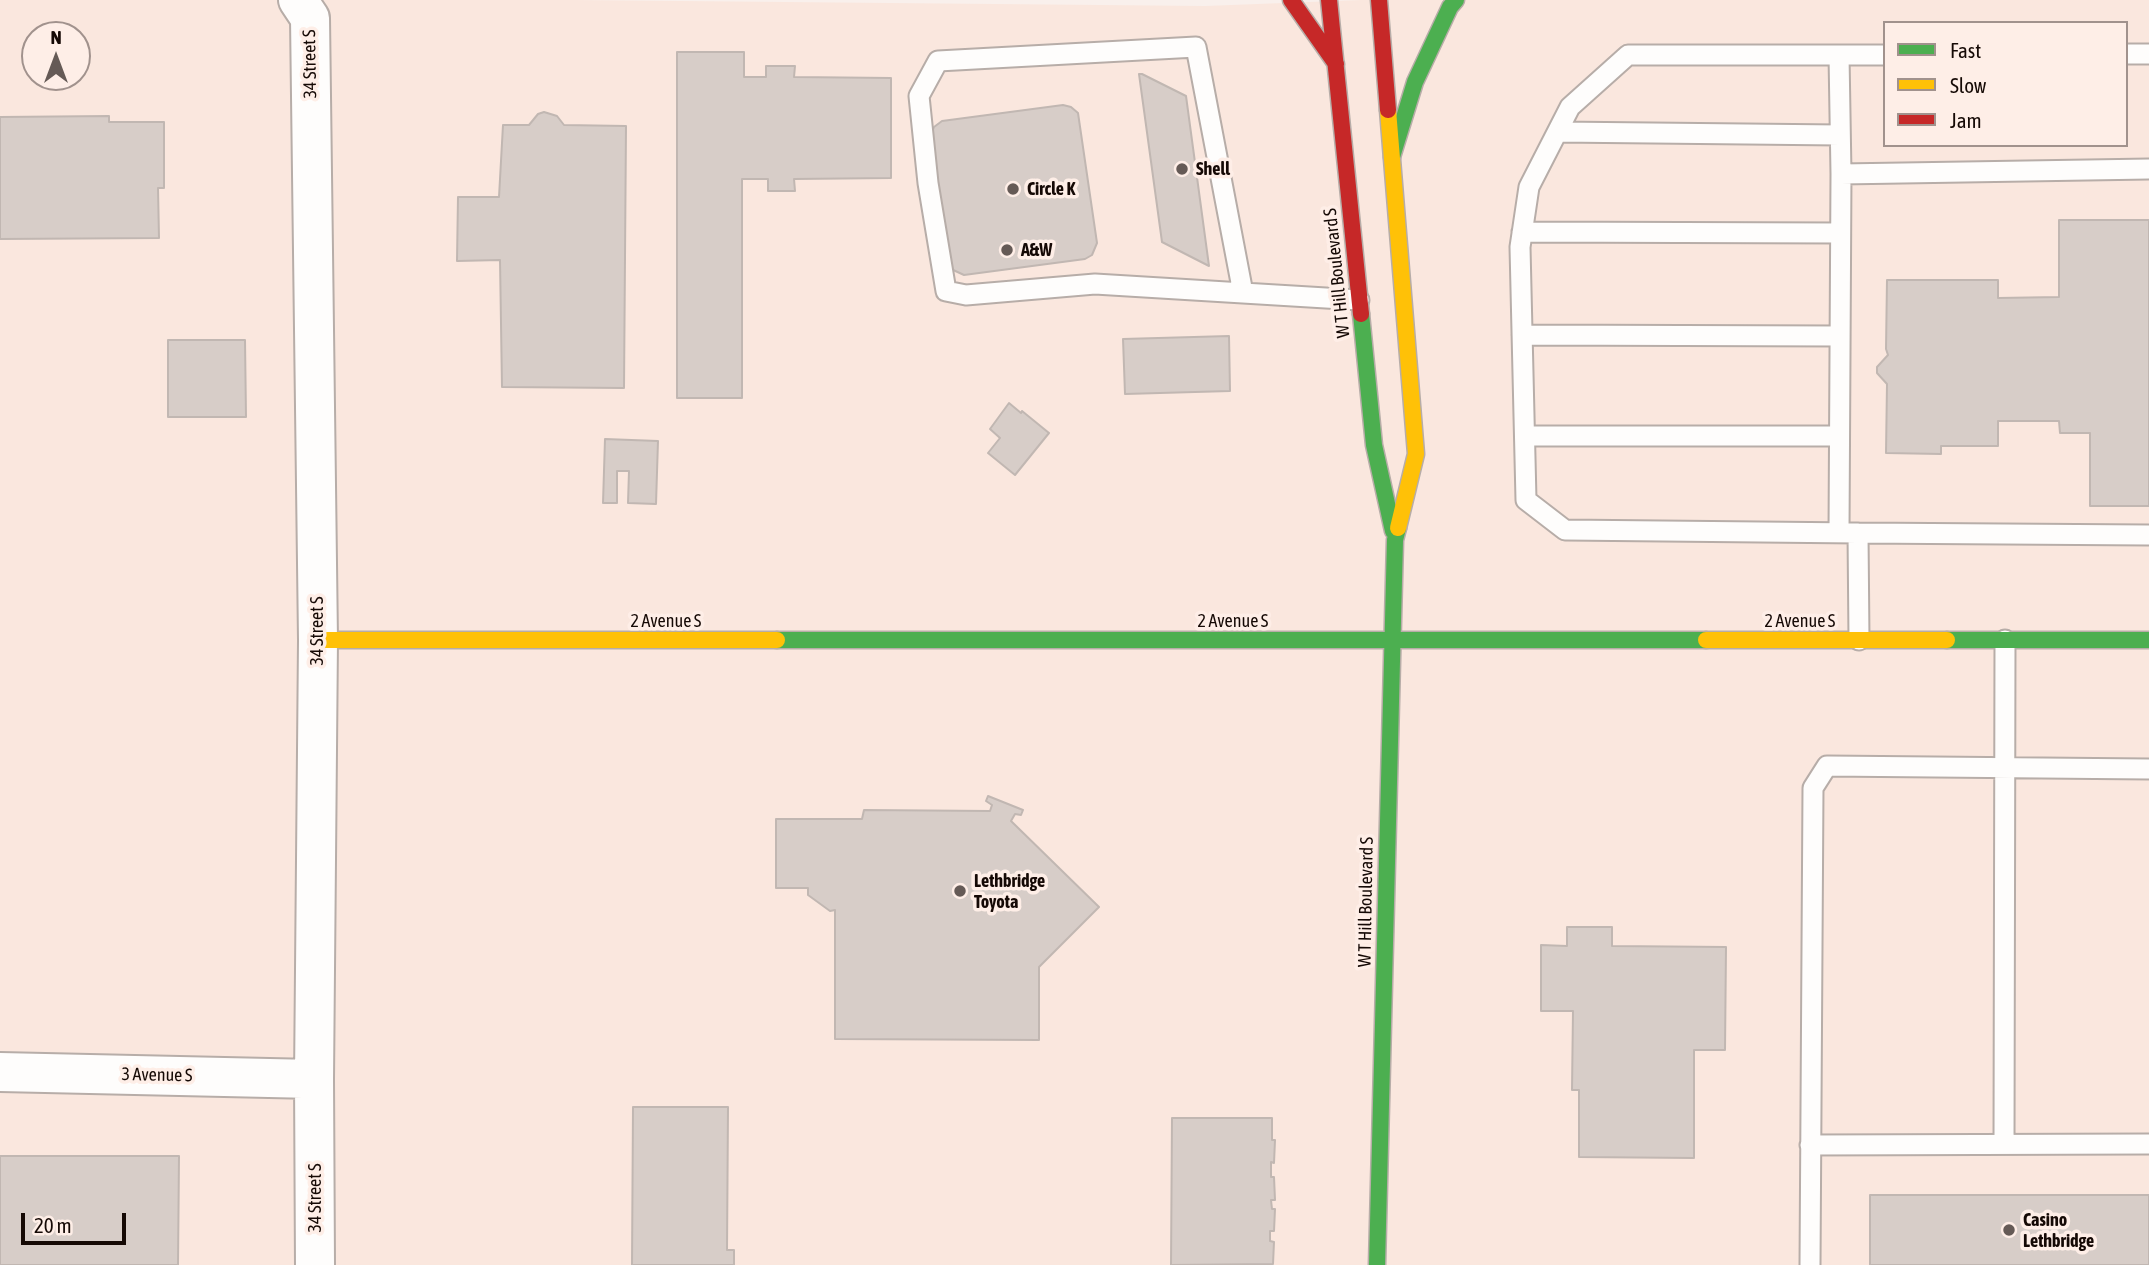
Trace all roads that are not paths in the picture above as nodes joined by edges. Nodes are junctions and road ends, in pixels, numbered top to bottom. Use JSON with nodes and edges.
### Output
{"nodes":[{"id":1,"x":298,"y":0,"type":"edge"},
{"id":2,"x":1291,"y":0,"type":"edge"},
{"id":3,"x":1329,"y":0,"type":"edge"},
{"id":4,"x":1379,"y":0,"type":"edge"},
{"id":5,"x":1456,"y":0,"type":"edge"},
{"id":6,"x":2128,"y":54,"type":"edge"},
{"id":7,"x":2149,"y":54,"type":"edge"},
{"id":8,"x":1839,"y":55,"type":"junction"},
{"id":9,"x":1883,"y":55,"type":"edge"},
{"id":10,"x":1336,"y":64,"type":"junction"},
{"id":11,"x":1558,"y":132,"type":"junction"},
{"id":12,"x":1840,"y":135,"type":"junction"},
{"id":13,"x":1392,"y":157,"type":"junction"},
{"id":14,"x":2149,"y":170,"type":"edge"},
{"id":15,"x":1841,"y":174,"type":"junction"},
{"id":16,"x":1522,"y":232,"type":"junction"},
{"id":17,"x":1840,"y":233,"type":"junction"},
{"id":18,"x":1243,"y":293,"type":"junction"},
{"id":19,"x":1359,"y":300,"type":"junction"},
{"id":20,"x":1522,"y":335,"type":"junction"},
{"id":21,"x":1840,"y":336,"type":"junction"},
{"id":22,"x":1525,"y":436,"type":"junction"},
{"id":23,"x":1839,"y":436,"type":"junction"},
{"id":24,"x":1849,"y":532,"type":"junction"},
{"id":25,"x":2149,"y":535,"type":"edge"},
{"id":26,"x":1395,"y":540,"type":"junction"},
{"id":27,"x":318,"y":640,"type":"junction"},
{"id":28,"x":1392,"y":640,"type":"junction"},
{"id":29,"x":1859,"y":640,"type":"junction"},
{"id":30,"x":2005,"y":640,"type":"junction"},
{"id":31,"x":2149,"y":640,"type":"edge"},
{"id":32,"x":2005,"y":768,"type":"junction"},
{"id":33,"x":2149,"y":769,"type":"edge"},
{"id":34,"x":0,"y":1072,"type":"edge"},
{"id":35,"x":314,"y":1079,"type":"junction"},
{"id":36,"x":2004,"y":1144,"type":"junction"},
{"id":37,"x":2149,"y":1144,"type":"edge"},
{"id":38,"x":1810,"y":1145,"type":"junction"},
{"id":39,"x":315,"y":1265,"type":"edge"},
{"id":40,"x":1377,"y":1265,"type":"edge"},
{"id":41,"x":1810,"y":1265,"type":"edge"}],
"edges":[{"from":1,"to":27,"type":"street","name":"34 Street S"},
{"from":2,"to":10,"type":"main road"},
{"from":3,"to":10,"type":"main road","name":"W T Hill Boulevard S"},
{"from":4,"to":13,"type":"main road","name":"W T Hill Boulevard S"},
{"from":5,"to":13,"type":"main road"},
{"from":6,"to":7,"type":"lane"},
{"from":8,"to":9,"type":"lane"},
{"from":8,"to":11,"type":"lane"},
{"from":8,"to":12,"type":"lane"},
{"from":10,"to":19,"type":"main road","name":"W T Hill Boulevard S"},
{"from":11,"to":12,"type":"lane"},
{"from":11,"to":16,"type":"lane"},
{"from":12,"to":15,"type":"lane"},
{"from":13,"to":26,"type":"main road","name":"W T Hill Boulevard S"},
{"from":14,"to":15,"type":"lane"},
{"from":15,"to":17,"type":"lane"},
{"from":16,"to":17,"type":"lane"},
{"from":16,"to":20,"type":"lane"},
{"from":17,"to":21,"type":"lane"},
{"from":18,"to":18,"type":"lane"},
{"from":18,"to":19,"type":"lane"},
{"from":19,"to":26,"type":"main road","name":"W T Hill Boulevard S"},
{"from":20,"to":21,"type":"lane"},
{"from":20,"to":22,"type":"lane"},
{"from":21,"to":23,"type":"lane"},
{"from":22,"to":23,"type":"lane"},
{"from":22,"to":24,"type":"lane"},
{"from":23,"to":24,"type":"lane"},
{"from":24,"to":25,"type":"lane"},
{"from":24,"to":29,"type":"lane"},
{"from":26,"to":28,"type":"main road","name":"W T Hill Boulevard S"},
{"from":27,"to":28,"type":"main road","name":"2 Avenue S"},
{"from":27,"to":35,"type":"street","name":"34 Street S"},
{"from":28,"to":29,"type":"main road","name":"2 Avenue S"},
{"from":28,"to":40,"type":"main road","name":"W T Hill Boulevard S"},
{"from":29,"to":30,"type":"main road","name":"2 Avenue S"},
{"from":30,"to":31,"type":"main road","name":"2 Avenue S"},
{"from":30,"to":32,"type":"lane"},
{"from":32,"to":33,"type":"lane"},
{"from":32,"to":36,"type":"lane"},
{"from":32,"to":38,"type":"lane"},
{"from":34,"to":35,"type":"street","name":"3 Avenue S"},
{"from":35,"to":39,"type":"street","name":"34 Street S"},
{"from":36,"to":37,"type":"lane"},
{"from":36,"to":38,"type":"lane"},
{"from":38,"to":41,"type":"lane"}]}
